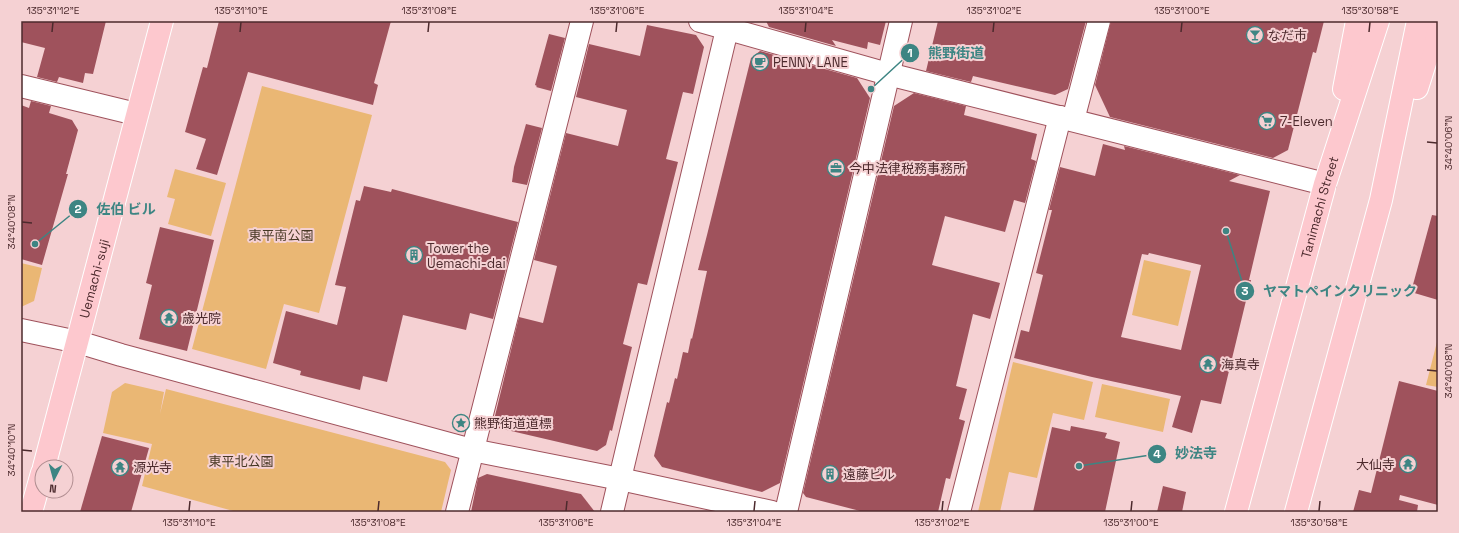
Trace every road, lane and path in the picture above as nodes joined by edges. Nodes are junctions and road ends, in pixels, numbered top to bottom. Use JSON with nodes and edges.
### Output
{"nodes":[{"id":1,"x":162,"y":21,"type":"edge"},
{"id":2,"x":582,"y":21,"type":"edge"},
{"id":3,"x":700,"y":21,"type":"edge"},
{"id":4,"x":901,"y":21,"type":"edge"},
{"id":5,"x":1099,"y":21,"type":"edge"},
{"id":6,"x":1357,"y":21,"type":"edge"},
{"id":7,"x":1378,"y":21,"type":"edge"},
{"id":8,"x":1418,"y":21,"type":"edge"},
{"id":9,"x":1438,"y":22,"type":"edge"},
{"id":10,"x":727,"y":25,"type":"edge"},
{"id":11,"x":888,"y":74,"type":"junction"},
{"id":12,"x":21,"y":86,"type":"edge"},
{"id":13,"x":136,"y":114,"type":"junction"},
{"id":14,"x":1067,"y":119,"type":"junction"},
{"id":15,"x":1325,"y":184,"type":"junction"},
{"id":16,"x":1381,"y":200,"type":"junction"},
{"id":17,"x":21,"y":330,"type":"edge"},
{"id":18,"x":78,"y":342,"type":"junction"},
{"id":19,"x":472,"y":450,"type":"junction"},
{"id":20,"x":46,"y":459,"type":"edge"},
{"id":21,"x":620,"y":479,"type":"junction"},
{"id":22,"x":35,"y":499,"type":"edge"},
{"id":23,"x":31,"y":512,"type":"edge"},
{"id":24,"x":457,"y":512,"type":"edge"},
{"id":25,"x":612,"y":512,"type":"edge"},
{"id":26,"x":772,"y":512,"type":"edge"},
{"id":27,"x":786,"y":512,"type":"edge"},
{"id":28,"x":959,"y":512,"type":"edge"},
{"id":29,"x":1236,"y":512,"type":"edge"},
{"id":30,"x":1296,"y":512,"type":"edge"}],
"edges":[{"from":1,"to":13,"type":"main road","name":"Uemachi-suji"},
{"from":2,"to":19,"type":"street"},
{"from":3,"to":10,"type":"street"},
{"from":4,"to":11,"type":"street"},
{"from":5,"to":14,"type":"street"},
{"from":6,"to":15,"type":"main road"},
{"from":7,"to":15,"type":"main road","name":"Tanimachi Street"},
{"from":8,"to":16,"type":"main road"},
{"from":9,"to":16,"type":"main road"},
{"from":10,"to":11,"type":"street"},
{"from":10,"to":21,"type":"street"},
{"from":11,"to":14,"type":"street"},
{"from":11,"to":27,"type":"street"},
{"from":12,"to":13,"type":"street"},
{"from":13,"to":18,"type":"main road","name":"Uemachi-suji"},
{"from":14,"to":15,"type":"street"},
{"from":14,"to":28,"type":"street"},
{"from":15,"to":29,"type":"main road","name":"Tanimachi Street"},
{"from":16,"to":30,"type":"main road"},
{"from":17,"to":18,"type":"street"},
{"from":18,"to":19,"type":"street"},
{"from":18,"to":20,"type":"main road","name":"Uemachi-suji"},
{"from":19,"to":21,"type":"street"},
{"from":19,"to":24,"type":"street"},
{"from":21,"to":25,"type":"street"},
{"from":21,"to":26,"type":"street"},
{"from":22,"to":23,"type":"main road"}]}
